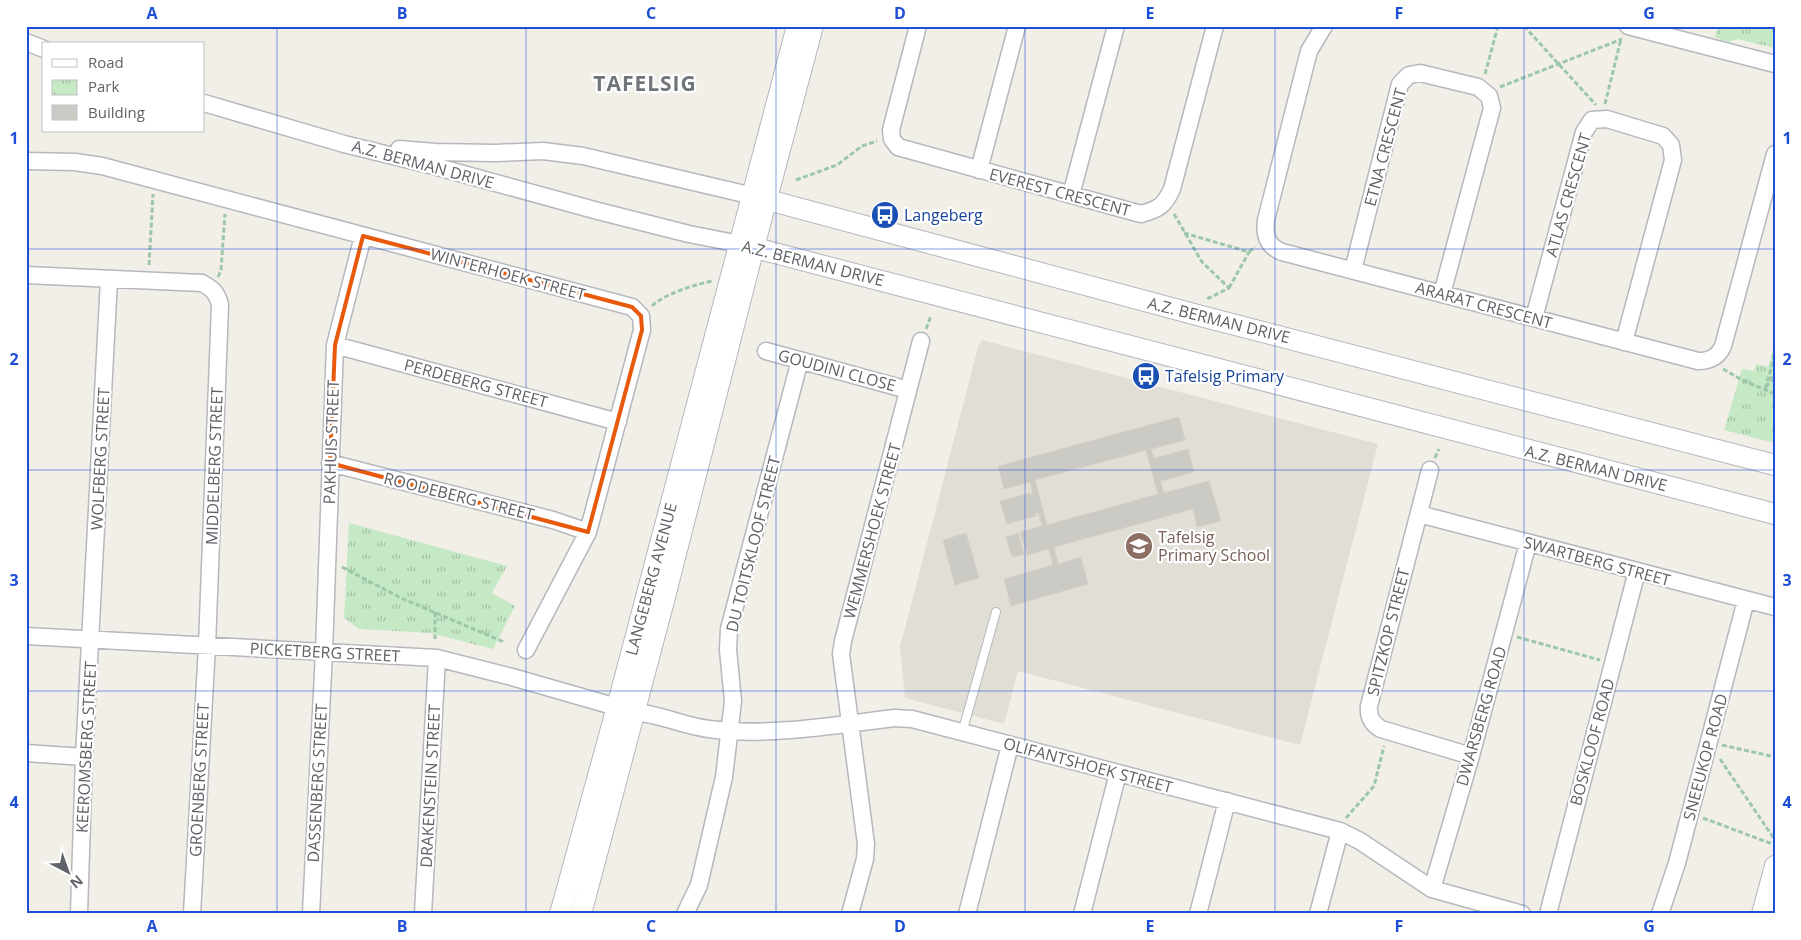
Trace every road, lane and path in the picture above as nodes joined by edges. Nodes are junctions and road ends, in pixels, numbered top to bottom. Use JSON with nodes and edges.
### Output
{"nodes":[{"id":1,"x":797,"y":26,"type":"edge"},
{"id":2,"x":813,"y":26,"type":"edge"},
{"id":3,"x":918,"y":26,"type":"edge"},
{"id":4,"x":1018,"y":26,"type":"edge"},
{"id":5,"x":1116,"y":26,"type":"edge"},
{"id":6,"x":1214,"y":26,"type":"edge"},
{"id":7,"x":1324,"y":26,"type":"edge"},
{"id":8,"x":1498,"y":26,"type":"edge"},
{"id":9,"x":1524,"y":26,"type":"edge"},
{"id":10,"x":1624,"y":32,"type":"edge"},
{"id":11,"x":26,"y":42,"type":"edge"},
{"id":12,"x":42,"y":48,"type":"edge"},
{"id":13,"x":1558,"y":64,"type":"junction"},
{"id":14,"x":1775,"y":64,"type":"edge"},
{"id":15,"x":1484,"y":92,"type":"junction"},
{"id":16,"x":205,"y":103,"type":"edge"},
{"id":17,"x":1594,"y":113,"type":"junction"},
{"id":18,"x":883,"y":139,"type":"dead end"},
{"id":19,"x":344,"y":144,"type":"junction"},
{"id":20,"x":1775,"y":154,"type":"edge"},
{"id":21,"x":26,"y":161,"type":"edge"},
{"id":22,"x":979,"y":170,"type":"junction"},
{"id":23,"x":796,"y":180,"type":"dead end"},
{"id":24,"x":153,"y":181,"type":"junction"},
{"id":25,"x":1070,"y":195,"type":"junction"},
{"id":26,"x":760,"y":198,"type":"junction"},
{"id":27,"x":229,"y":201,"type":"junction"},
{"id":28,"x":1174,"y":214,"type":"dead end"},
{"id":29,"x":1183,"y":233,"type":"junction"},
{"id":30,"x":363,"y":236,"type":"junction"},
{"id":31,"x":1266,"y":238,"type":"junction"},
{"id":32,"x":747,"y":246,"type":"junction"},
{"id":33,"x":1249,"y":252,"type":"junction"},
{"id":34,"x":1353,"y":270,"type":"junction"},
{"id":35,"x":26,"y":275,"type":"edge"},
{"id":36,"x":109,"y":279,"type":"junction"},
{"id":37,"x":149,"y":281,"type":"junction"},
{"id":38,"x":715,"y":281,"type":"dead end"},
{"id":39,"x":213,"y":288,"type":"junction"},
{"id":40,"x":1229,"y":288,"type":"junction"},
{"id":41,"x":1442,"y":294,"type":"junction"},
{"id":42,"x":1207,"y":299,"type":"dead end"},
{"id":43,"x":648,"y":310,"type":"dead end"},
{"id":44,"x":1534,"y":318,"type":"junction"},
{"id":45,"x":922,"y":341,"type":"dead end"},
{"id":46,"x":1624,"y":342,"type":"junction"},
{"id":47,"x":335,"y":345,"type":"junction"},
{"id":48,"x":766,"y":351,"type":"dead end"},
{"id":49,"x":1775,"y":355,"type":"edge"},
{"id":50,"x":800,"y":360,"type":"junction"},
{"id":51,"x":1707,"y":361,"type":"junction"},
{"id":52,"x":1775,"y":373,"type":"edge"},
{"id":53,"x":908,"y":390,"type":"junction"},
{"id":54,"x":1765,"y":390,"type":"junction"},
{"id":55,"x":1775,"y":394,"type":"edge"},
{"id":56,"x":618,"y":422,"type":"junction"},
{"id":57,"x":330,"y":463,"type":"junction"},
{"id":58,"x":1775,"y":465,"type":"edge"},
{"id":59,"x":1430,"y":470,"type":"dead end"},
{"id":60,"x":1418,"y":514,"type":"junction"},
{"id":61,"x":1775,"y":514,"type":"edge"},
{"id":62,"x":588,"y":532,"type":"junction"},
{"id":63,"x":1528,"y":543,"type":"junction"},
{"id":64,"x":341,"y":567,"type":"dead end"},
{"id":65,"x":1637,"y":571,"type":"junction"},
{"id":66,"x":1746,"y":600,"type":"junction"},
{"id":67,"x":1775,"y":607,"type":"edge"},
{"id":68,"x":435,"y":612,"type":"junction"},
{"id":69,"x":996,"y":612,"type":"dead end"},
{"id":70,"x":1504,"y":634,"type":"junction"},
{"id":71,"x":26,"y":636,"type":"edge"},
{"id":72,"x":435,"y":639,"type":"dead end"},
{"id":73,"x":91,"y":640,"type":"junction"},
{"id":74,"x":504,"y":642,"type":"dead end"},
{"id":75,"x":207,"y":646,"type":"junction"},
{"id":76,"x":526,"y":650,"type":"dead end"},
{"id":77,"x":324,"y":652,"type":"junction"},
{"id":78,"x":437,"y":658,"type":"junction"},
{"id":79,"x":1613,"y":663,"type":"junction"},
{"id":80,"x":626,"y":709,"type":"junction"},
{"id":81,"x":850,"y":723,"type":"junction"},
{"id":82,"x":1377,"y":727,"type":"junction"},
{"id":83,"x":731,"y":730,"type":"junction"},
{"id":84,"x":962,"y":733,"type":"junction"},
{"id":85,"x":1708,"y":742,"type":"junction"},
{"id":86,"x":1010,"y":746,"type":"junction"},
{"id":87,"x":26,"y":753,"type":"edge"},
{"id":88,"x":1471,"y":756,"type":"junction"},
{"id":89,"x":84,"y":757,"type":"junction"},
{"id":90,"x":1775,"y":757,"type":"edge"},
{"id":91,"x":1118,"y":773,"type":"junction"},
{"id":92,"x":1227,"y":801,"type":"junction"},
{"id":93,"x":1690,"y":814,"type":"junction"},
{"id":94,"x":1341,"y":826,"type":"junction"},
{"id":95,"x":1775,"y":840,"type":"edge"},
{"id":96,"x":1775,"y":845,"type":"edge"},
{"id":97,"x":1775,"y":866,"type":"edge"},
{"id":98,"x":1432,"y":889,"type":"junction"},
{"id":99,"x":79,"y":914,"type":"edge"},
{"id":100,"x":192,"y":914,"type":"edge"},
{"id":101,"x":311,"y":914,"type":"edge"},
{"id":102,"x":423,"y":914,"type":"edge"},
{"id":103,"x":560,"y":914,"type":"edge"},
{"id":104,"x":581,"y":914,"type":"edge"},
{"id":105,"x":685,"y":914,"type":"edge"},
{"id":106,"x":850,"y":914,"type":"edge"},
{"id":107,"x":967,"y":914,"type":"edge"},
{"id":108,"x":1082,"y":914,"type":"edge"},
{"id":109,"x":1198,"y":914,"type":"edge"},
{"id":110,"x":1318,"y":914,"type":"edge"},
{"id":111,"x":1522,"y":914,"type":"edge"},
{"id":112,"x":1548,"y":914,"type":"edge"},
{"id":113,"x":1660,"y":914,"type":"edge"},
{"id":114,"x":1762,"y":914,"type":"edge"}],
"edges":[{"from":1,"to":26,"type":"street"},
{"from":2,"to":26,"type":"street"},
{"from":3,"to":22,"type":"street","name":"EVEREST CRESCENT"},
{"from":4,"to":22,"type":"street"},
{"from":5,"to":25,"type":"street"},
{"from":6,"to":25,"type":"street","name":"EVEREST CRESCENT"},
{"from":7,"to":31,"type":"street"},
{"from":8,"to":15,"type":"path"},
{"from":9,"to":13,"type":"path"},
{"from":10,"to":13,"type":"path"},
{"from":10,"to":14,"type":"street"},
{"from":10,"to":17,"type":"path"},
{"from":11,"to":12,"type":"street"},
{"from":13,"to":15,"type":"path"},
{"from":13,"to":17,"type":"path"},
{"from":15,"to":34,"type":"street","name":"ETNA CRESCENT"},
{"from":15,"to":41,"type":"street"},
{"from":16,"to":19,"type":"street"},
{"from":17,"to":44,"type":"street","name":"ATLAS CRESCENT"},
{"from":17,"to":46,"type":"street","name":"ATLAS CRESCENT"},
{"from":18,"to":23,"type":"path"},
{"from":19,"to":26,"type":"street","name":"A.Z. BERMAN DRIVE"},
{"from":19,"to":32,"type":"street","name":"A.Z. BERMAN DRIVE"},
{"from":20,"to":51,"type":"street"},
{"from":21,"to":24,"type":"street","name":"WINTERHOEK STREET"},
{"from":22,"to":25,"type":"street","name":"EVEREST CRESCENT"},
{"from":24,"to":27,"type":"street","name":"WINTERHOEK STREET"},
{"from":24,"to":37,"type":"path"},
{"from":26,"to":32,"type":"street","name":"LANGEBERG AVENUE"},
{"from":26,"to":58,"type":"street","name":"A.Z. BERMAN DRIVE"},
{"from":27,"to":30,"type":"street","name":"WINTERHOEK STREET"},
{"from":27,"to":39,"type":"path"},
{"from":28,"to":29,"type":"path"},
{"from":29,"to":33,"type":"path"},
{"from":29,"to":40,"type":"path"},
{"from":30,"to":47,"type":"street","name":"PAKHUIS STREET"},
{"from":30,"to":56,"type":"street","name":"WINTERHOEK STREET"},
{"from":31,"to":33,"type":"path"},
{"from":31,"to":34,"type":"street","name":"ARARAT CRESCENT"},
{"from":32,"to":61,"type":"street","name":"A.Z. BERMAN DRIVE"},
{"from":32,"to":80,"type":"street","name":"LANGEBERG AVENUE"},
{"from":33,"to":40,"type":"path"},
{"from":34,"to":41,"type":"street","name":"ARARAT CRESCENT"},
{"from":35,"to":36,"type":"street"},
{"from":36,"to":37,"type":"street"},
{"from":36,"to":73,"type":"street","name":"WOLFBERG STREET"},
{"from":37,"to":39,"type":"street"},
{"from":38,"to":43,"type":"path"},
{"from":39,"to":75,"type":"street","name":"MIDDELBERG STREET"},
{"from":40,"to":42,"type":"path"},
{"from":41,"to":44,"type":"street","name":"ARARAT CRESCENT"},
{"from":44,"to":46,"type":"street","name":"ARARAT CRESCENT"},
{"from":45,"to":53,"type":"street","name":"WEMMERSHOEK STREET"},
{"from":46,"to":51,"type":"street","name":"ARARAT CRESCENT"},
{"from":47,"to":56,"type":"street","name":"PERDEBERG STREET"},
{"from":47,"to":57,"type":"street","name":"PAKHUIS STREET"},
{"from":48,"to":50,"type":"street","name":"GOUDINI CLOSE"},
{"from":49,"to":54,"type":"path"},
{"from":50,"to":53,"type":"street","name":"GOUDINI CLOSE"},
{"from":50,"to":83,"type":"street","name":"DU TOITSKLOOF STREET"},
{"from":51,"to":54,"type":"path"},
{"from":52,"to":54,"type":"path"},
{"from":53,"to":81,"type":"street","name":"WEMMERSHOEK STREET"},
{"from":54,"to":55,"type":"path"},
{"from":56,"to":62,"type":"street","name":"WINTERHOEK STREET"},
{"from":57,"to":62,"type":"street","name":"ROODEBERG STREET"},
{"from":57,"to":77,"type":"street","name":"PAKHUIS STREET"},
{"from":59,"to":60,"type":"street","name":"SPITZKOP STREET"},
{"from":60,"to":63,"type":"street","name":"SWARTBERG STREET"},
{"from":60,"to":82,"type":"street","name":"SPITZKOP STREET"},
{"from":62,"to":76,"type":"street","name":"WINTERHOEK STREET"},
{"from":63,"to":65,"type":"street","name":"SWARTBERG STREET"},
{"from":63,"to":70,"type":"street","name":"DWARSBERG ROAD"},
{"from":64,"to":68,"type":"path"},
{"from":65,"to":66,"type":"street","name":"SWARTBERG STREET"},
{"from":65,"to":79,"type":"street","name":"BOSKLOOF ROAD"},
{"from":66,"to":67,"type":"street","name":"SWARTBERG STREET"},
{"from":66,"to":85,"type":"street","name":"SNEEUKOP ROAD"},
{"from":68,"to":72,"type":"path"},
{"from":68,"to":74,"type":"path"},
{"from":69,"to":84,"type":"lane"},
{"from":70,"to":79,"type":"path"},
{"from":70,"to":88,"type":"street","name":"DWARSBERG ROAD"},
{"from":71,"to":73,"type":"street","name":"PICKETBERG STREET"},
{"from":73,"to":75,"type":"street","name":"PICKETBERG STREET"},
{"from":73,"to":89,"type":"street","name":"KEEROMSBERG STREET"},
{"from":75,"to":77,"type":"street","name":"PICKETBERG STREET"},
{"from":75,"to":100,"type":"street","name":"GROENBERG STREET"},
{"from":77,"to":78,"type":"street","name":"PICKETBERG STREET"},
{"from":77,"to":101,"type":"street","name":"DASSENBERG STREET"},
{"from":78,"to":80,"type":"street","name":"PICKETBERG STREET"},
{"from":78,"to":102,"type":"street","name":"DRAKENSTEIN STREET"},
{"from":79,"to":112,"type":"street","name":"BOSKLOOF ROAD"},
{"from":80,"to":83,"type":"street","name":"OLIFANTSHOEK STREET"},
{"from":80,"to":103,"type":"street","name":"LANGEBERG AVENUE"},
{"from":80,"to":104,"type":"street","name":"LANGEBERG AVENUE"},
{"from":81,"to":83,"type":"street","name":"OLIFANTSHOEK STREET"},
{"from":81,"to":84,"type":"street","name":"OLIFANTSHOEK STREET"},
{"from":81,"to":106,"type":"street","name":"WEMMERSHOEK STREET"},
{"from":82,"to":88,"type":"street"},
{"from":82,"to":94,"type":"path"},
{"from":83,"to":105,"type":"street","name":"DU TOITSKLOOF STREET"},
{"from":84,"to":86,"type":"street","name":"OLIFANTSHOEK STREET"},
{"from":85,"to":90,"type":"path"},
{"from":85,"to":93,"type":"street","name":"SNEEUKOP ROAD"},
{"from":85,"to":95,"type":"path"},
{"from":86,"to":91,"type":"street","name":"OLIFANTSHOEK STREET"},
{"from":86,"to":107,"type":"street"},
{"from":87,"to":89,"type":"street"},
{"from":88,"to":98,"type":"street","name":"DWARSBERG ROAD"},
{"from":89,"to":99,"type":"street","name":"KEEROMSBERG STREET"},
{"from":91,"to":92,"type":"street","name":"OLIFANTSHOEK STREET"},
{"from":91,"to":108,"type":"street"},
{"from":92,"to":94,"type":"street","name":"OLIFANTSHOEK STREET"},
{"from":92,"to":109,"type":"street"},
{"from":93,"to":96,"type":"path"},
{"from":93,"to":113,"type":"street","name":"SNEEUKOP ROAD"},
{"from":94,"to":98,"type":"street","name":"OLIFANTSHOEK STREET"},
{"from":94,"to":110,"type":"street"},
{"from":97,"to":114,"type":"street"},
{"from":98,"to":111,"type":"street","name":"OLIFANTSHOEK STREET"}]}
